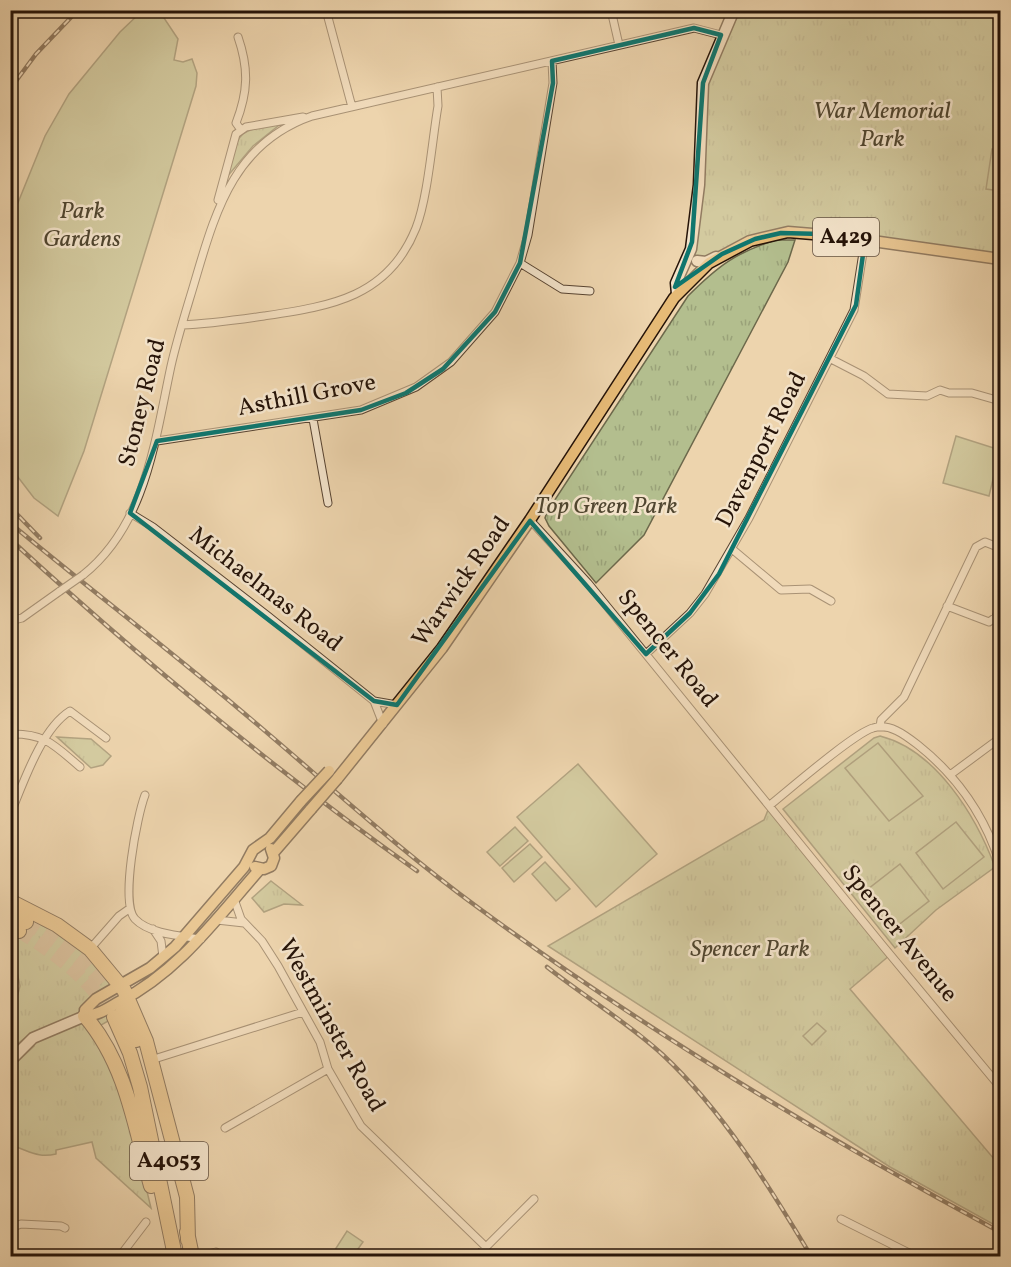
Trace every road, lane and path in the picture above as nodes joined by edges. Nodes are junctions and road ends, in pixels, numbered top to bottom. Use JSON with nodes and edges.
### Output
{"nodes":[{"id":1,"x":326,"y":10,"type":"edge"},
{"id":2,"x":611,"y":10,"type":"edge"},
{"id":3,"x":734,"y":10,"type":"edge"},
{"id":4,"x":721,"y":35,"type":"junction"},
{"id":5,"x":238,"y":37,"type":"dead end"},
{"id":6,"x":619,"y":45,"type":"junction"},
{"id":7,"x":552,"y":61,"type":"junction"},
{"id":8,"x":437,"y":87,"type":"junction"},
{"id":9,"x":352,"y":108,"type":"junction"},
{"id":10,"x":312,"y":116,"type":"junction"},
{"id":11,"x":241,"y":130,"type":"junction"},
{"id":12,"x":216,"y":211,"type":"junction"},
{"id":13,"x":865,"y":240,"type":"junction"},
{"id":14,"x":691,"y":249,"type":"junction"},
{"id":15,"x":722,"y":254,"type":"junction"},
{"id":16,"x":1000,"y":259,"type":"edge"},
{"id":17,"x":697,"y":261,"type":"junction"},
{"id":18,"x":520,"y":263,"type":"junction"},
{"id":19,"x":699,"y":273,"type":"junction"},
{"id":20,"x":590,"y":291,"type":"dead end"},
{"id":21,"x":677,"y":294,"type":"junction"},
{"id":22,"x":182,"y":324,"type":"junction"},
{"id":23,"x":831,"y":360,"type":"junction"},
{"id":24,"x":1000,"y":402,"type":"edge"},
{"id":25,"x":313,"y":419,"type":"junction"},
{"id":26,"x":157,"y":441,"type":"junction"},
{"id":27,"x":328,"y":503,"type":"dead end"},
{"id":28,"x":130,"y":513,"type":"junction"},
{"id":29,"x":530,"y":520,"type":"junction"},
{"id":30,"x":1000,"y":548,"type":"edge"},
{"id":31,"x":732,"y":549,"type":"junction"},
{"id":32,"x":831,"y":601,"type":"dead end"},
{"id":33,"x":947,"y":606,"type":"junction"},
{"id":34,"x":1000,"y":606,"type":"edge"},
{"id":35,"x":10,"y":621,"type":"edge"},
{"id":36,"x":646,"y":654,"type":"junction"},
{"id":37,"x":374,"y":701,"type":"junction"},
{"id":38,"x":397,"y":705,"type":"junction"},
{"id":39,"x":383,"y":724,"type":"junction"},
{"id":40,"x":880,"y":727,"type":"junction"},
{"id":41,"x":10,"y":734,"type":"edge"},
{"id":42,"x":106,"y":738,"type":"dead end"},
{"id":43,"x":1000,"y":738,"type":"edge"},
{"id":44,"x":46,"y":739,"type":"junction"},
{"id":45,"x":80,"y":766,"type":"dead end"},
{"id":46,"x":333,"y":775,"type":"junction"},
{"id":47,"x":950,"y":775,"type":"junction"},
{"id":48,"x":145,"y":795,"type":"dead end"},
{"id":49,"x":770,"y":805,"type":"junction"},
{"id":50,"x":10,"y":815,"type":"edge"},
{"id":51,"x":261,"y":846,"type":"junction"},
{"id":52,"x":273,"y":853,"type":"junction"},
{"id":53,"x":251,"y":856,"type":"junction"},
{"id":54,"x":1000,"y":864,"type":"edge"},
{"id":55,"x":260,"y":869,"type":"junction"},
{"id":56,"x":234,"y":898,"type":"junction"},
{"id":57,"x":10,"y":901,"type":"edge"},
{"id":58,"x":129,"y":909,"type":"junction"},
{"id":59,"x":10,"y":914,"type":"edge"},
{"id":60,"x":217,"y":920,"type":"junction"},
{"id":61,"x":245,"y":924,"type":"junction"},
{"id":62,"x":18,"y":927,"type":"tunnel mouth"},
{"id":63,"x":153,"y":929,"type":"junction"},
{"id":64,"x":184,"y":936,"type":"junction"},
{"id":65,"x":201,"y":939,"type":"junction"},
{"id":66,"x":90,"y":949,"type":"junction"},
{"id":67,"x":163,"y":958,"type":"junction"},
{"id":68,"x":125,"y":992,"type":"junction"},
{"id":69,"x":303,"y":1012,"type":"junction"},
{"id":70,"x":85,"y":1016,"type":"junction"},
{"id":71,"x":151,"y":1060,"type":"junction"},
{"id":72,"x":10,"y":1061,"type":"edge"},
{"id":73,"x":328,"y":1069,"type":"junction"},
{"id":74,"x":1000,"y":1087,"type":"edge"},
{"id":75,"x":225,"y":1128,"type":"dead end"},
{"id":76,"x":534,"y":1199,"type":"dead end"},
{"id":77,"x":165,"y":1212,"type":"junction"},
{"id":78,"x":841,"y":1219,"type":"dead end"},
{"id":79,"x":146,"y":1222,"type":"dead end"},
{"id":80,"x":10,"y":1228,"type":"edge"},
{"id":81,"x":65,"y":1228,"type":"dead end"},
{"id":82,"x":486,"y":1247,"type":"junction"},
{"id":83,"x":191,"y":1252,"type":"edge"},
{"id":84,"x":174,"y":1254,"type":"edge"},
{"id":85,"x":208,"y":1254,"type":"dead end"},
{"id":86,"x":120,"y":1257,"type":"edge"},
{"id":87,"x":223,"y":1257,"type":"edge"},
{"id":88,"x":477,"y":1257,"type":"edge"},
{"id":89,"x":915,"y":1257,"type":"edge"}],
"edges":[{"from":1,"to":9,"type":"street"},
{"from":2,"to":6,"type":"street"},
{"from":3,"to":4,"type":"main road"},
{"from":4,"to":6,"type":"street"},
{"from":4,"to":14,"type":"main road"},
{"from":5,"to":11,"type":"street","name":"Stoney Road"},
{"from":6,"to":7,"type":"street"},
{"from":7,"to":8,"type":"street"},
{"from":7,"to":18,"type":"street","name":"Asthill Grove"},
{"from":8,"to":9,"type":"street"},
{"from":8,"to":22,"type":"street"},
{"from":9,"to":10,"type":"street"},
{"from":10,"to":11,"type":"street"},
{"from":10,"to":12,"type":"street","name":"Stoney Road"},
{"from":11,"to":12,"type":"street","name":"Stoney Road"},
{"from":12,"to":22,"type":"street","name":"Stoney Road"},
{"from":13,"to":15,"type":"main road","number":"A429"},
{"from":13,"to":16,"type":"main road","number":"A429"},
{"from":13,"to":23,"type":"street","name":"Davenport Road"},
{"from":14,"to":17,"type":"main road"},
{"from":14,"to":21,"type":"main road"},
{"from":15,"to":17,"type":"main road"},
{"from":15,"to":19,"type":"main road","number":"A429"},
{"from":17,"to":19,"type":"main road"},
{"from":18,"to":20,"type":"street"},
{"from":18,"to":25,"type":"street","name":"Asthill Grove"},
{"from":19,"to":21,"type":"main road","name":"Warwick Road","number":"A429"},
{"from":21,"to":29,"type":"main road","name":"Warwick Road","number":"A429"},
{"from":22,"to":26,"type":"street","name":"Stoney Road"},
{"from":23,"to":24,"type":"street"},
{"from":23,"to":31,"type":"street","name":"Davenport Road"},
{"from":25,"to":26,"type":"street","name":"Asthill Grove"},
{"from":25,"to":27,"type":"street"},
{"from":26,"to":28,"type":"street","name":"Stoney Road"},
{"from":28,"to":35,"type":"street","name":"Stoney Road","bridge":true},
{"from":28,"to":37,"type":"street","name":"Michaelmas Road"},
{"from":29,"to":36,"type":"street","name":"Spencer Road"},
{"from":29,"to":38,"type":"main road","name":"Warwick Road","number":"A429"},
{"from":30,"to":33,"type":"street"},
{"from":31,"to":32,"type":"street"},
{"from":31,"to":36,"type":"street","name":"Davenport Road"},
{"from":33,"to":34,"type":"street"},
{"from":33,"to":40,"type":"street"},
{"from":36,"to":49,"type":"street","name":"Spencer Road"},
{"from":37,"to":38,"type":"street","name":"Michaelmas Road"},
{"from":37,"to":39,"type":"street","name":"Michaelmas Road"},
{"from":38,"to":39,"type":"main road","name":"Warwick Road","number":"A429"},
{"from":39,"to":46,"type":"main road","name":"Warwick Road","number":"A429"},
{"from":40,"to":47,"type":"street"},
{"from":40,"to":49,"type":"street"},
{"from":41,"to":44,"type":"street"},
{"from":42,"to":44,"type":"street"},
{"from":43,"to":47,"type":"street"},
{"from":44,"to":45,"type":"street"},
{"from":44,"to":50,"type":"street"},
{"from":46,"to":51,"type":"main road","name":"Warwick Road","number":"A429","bridge":true},
{"from":46,"to":52,"type":"main road","name":"Warwick Road","number":"A429","bridge":true},
{"from":47,"to":54,"type":"street"},
{"from":48,"to":58,"type":"street"},
{"from":49,"to":74,"type":"street","name":"Spencer Avenue"},
{"from":51,"to":52,"type":"main road"},
{"from":51,"to":53,"type":"main road","name":"Warwick Road","number":"A429"},
{"from":52,"to":55,"type":"main road","name":"Warwick Road","number":"A429"},
{"from":53,"to":55,"type":"main road"},
{"from":53,"to":64,"type":"main road","name":"Warwick Road","number":"A429"},
{"from":55,"to":56,"type":"main road","name":"Warwick Road","number":"A429"},
{"from":56,"to":60,"type":"main road","name":"Warwick Road","number":"A429"},
{"from":56,"to":61,"type":"street","name":"Westminster Road"},
{"from":57,"to":66,"type":"highway"},
{"from":58,"to":63,"type":"street"},
{"from":58,"to":66,"type":"street"},
{"from":59,"to":62,"type":"highway"},
{"from":60,"to":61,"type":"street"},
{"from":60,"to":65,"type":"main road","name":"Warwick Road","number":"A429"},
{"from":61,"to":69,"type":"street","name":"Westminster Road"},
{"from":63,"to":64,"type":"street"},
{"from":63,"to":67,"type":"street"},
{"from":64,"to":65,"type":"street"},
{"from":64,"to":67,"type":"main road","name":"Warwick Road","number":"A429"},
{"from":65,"to":68,"type":"main road","name":"Warwick Road","number":"A429"},
{"from":66,"to":68,"type":"highway"},
{"from":67,"to":68,"type":"main road","name":"Warwick Road","number":"A429"},
{"from":68,"to":70,"type":"main road","name":"Warwick Road","number":"A429"},
{"from":68,"to":71,"type":"highway"},
{"from":69,"to":71,"type":"street"},
{"from":69,"to":73,"type":"street","name":"Westminster Road"},
{"from":70,"to":72,"type":"main road","name":"Warwick Road"},
{"from":70,"to":77,"type":"highway","number":"A4053"},
{"from":71,"to":83,"type":"highway"},
{"from":73,"to":75,"type":"street"},
{"from":73,"to":82,"type":"street","name":"Westminster Road"},
{"from":76,"to":82,"type":"street"},
{"from":77,"to":83,"type":"highway","number":"A4053"},
{"from":77,"to":84,"type":"highway","number":"A4053"},
{"from":78,"to":89,"type":"street"},
{"from":79,"to":86,"type":"street"},
{"from":80,"to":81,"type":"street"},
{"from":82,"to":88,"type":"street"},
{"from":85,"to":87,"type":"street"}]}
